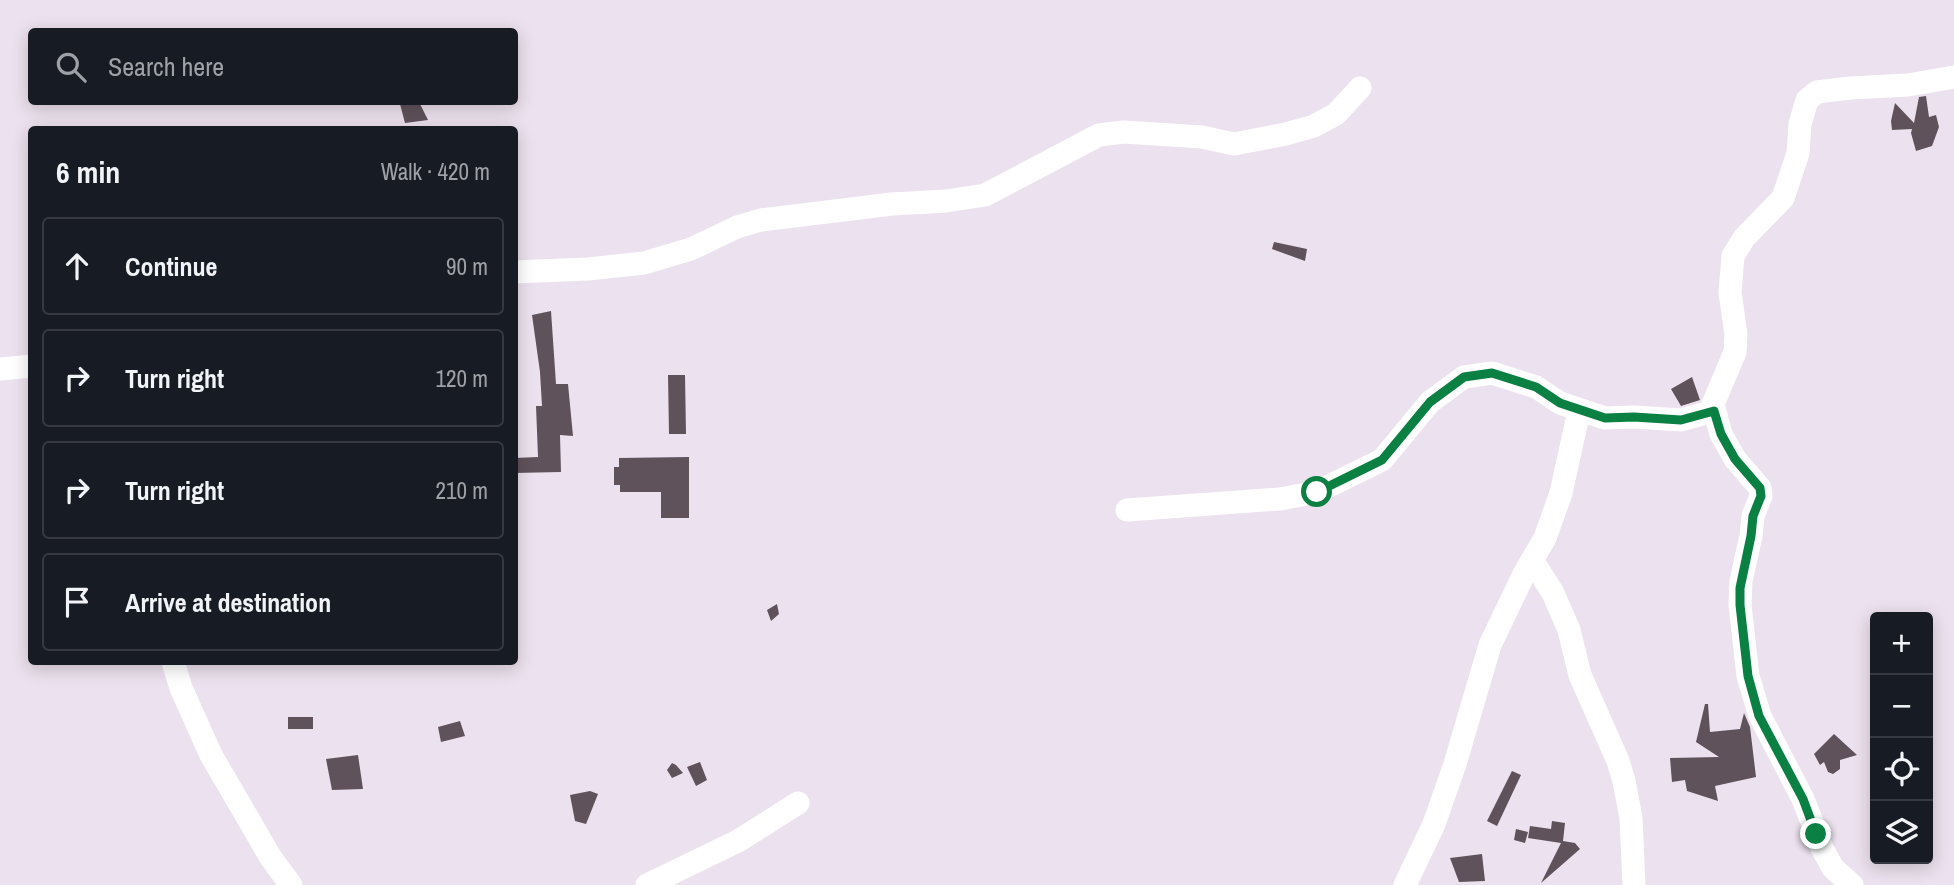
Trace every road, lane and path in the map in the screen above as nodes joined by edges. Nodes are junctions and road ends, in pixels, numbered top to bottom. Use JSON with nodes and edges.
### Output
{"nodes":[{"id":1,"x":1954,"y":77,"type":"edge"},
{"id":2,"x":1360,"y":88,"type":"dead end"},
{"id":3,"x":518,"y":272,"type":"edge"},
{"id":4,"x":28,"y":366,"type":"edge"},
{"id":5,"x":0,"y":369,"type":"edge"},
{"id":6,"x":1579,"y":411,"type":"junction"},
{"id":7,"x":1714,"y":411,"type":"junction"},
{"id":8,"x":1127,"y":510,"type":"dead end"},
{"id":9,"x":1532,"y":560,"type":"junction"},
{"id":10,"x":174,"y":665,"type":"edge"},
{"id":11,"x":798,"y":803,"type":"dead end"},
{"id":12,"x":291,"y":885,"type":"edge"},
{"id":13,"x":647,"y":885,"type":"edge"},
{"id":14,"x":1405,"y":885,"type":"edge"},
{"id":15,"x":1634,"y":885,"type":"edge"},
{"id":16,"x":1852,"y":885,"type":"edge"}],
"edges":[{"from":1,"to":7,"type":"street"},
{"from":2,"to":3,"type":"street"},
{"from":4,"to":5,"type":"street"},
{"from":6,"to":7,"type":"street"},
{"from":6,"to":8,"type":"street"},
{"from":6,"to":9,"type":"street"},
{"from":7,"to":16,"type":"street"},
{"from":9,"to":14,"type":"street"},
{"from":9,"to":15,"type":"street"},
{"from":10,"to":12,"type":"street"},
{"from":11,"to":13,"type":"street"}]}
